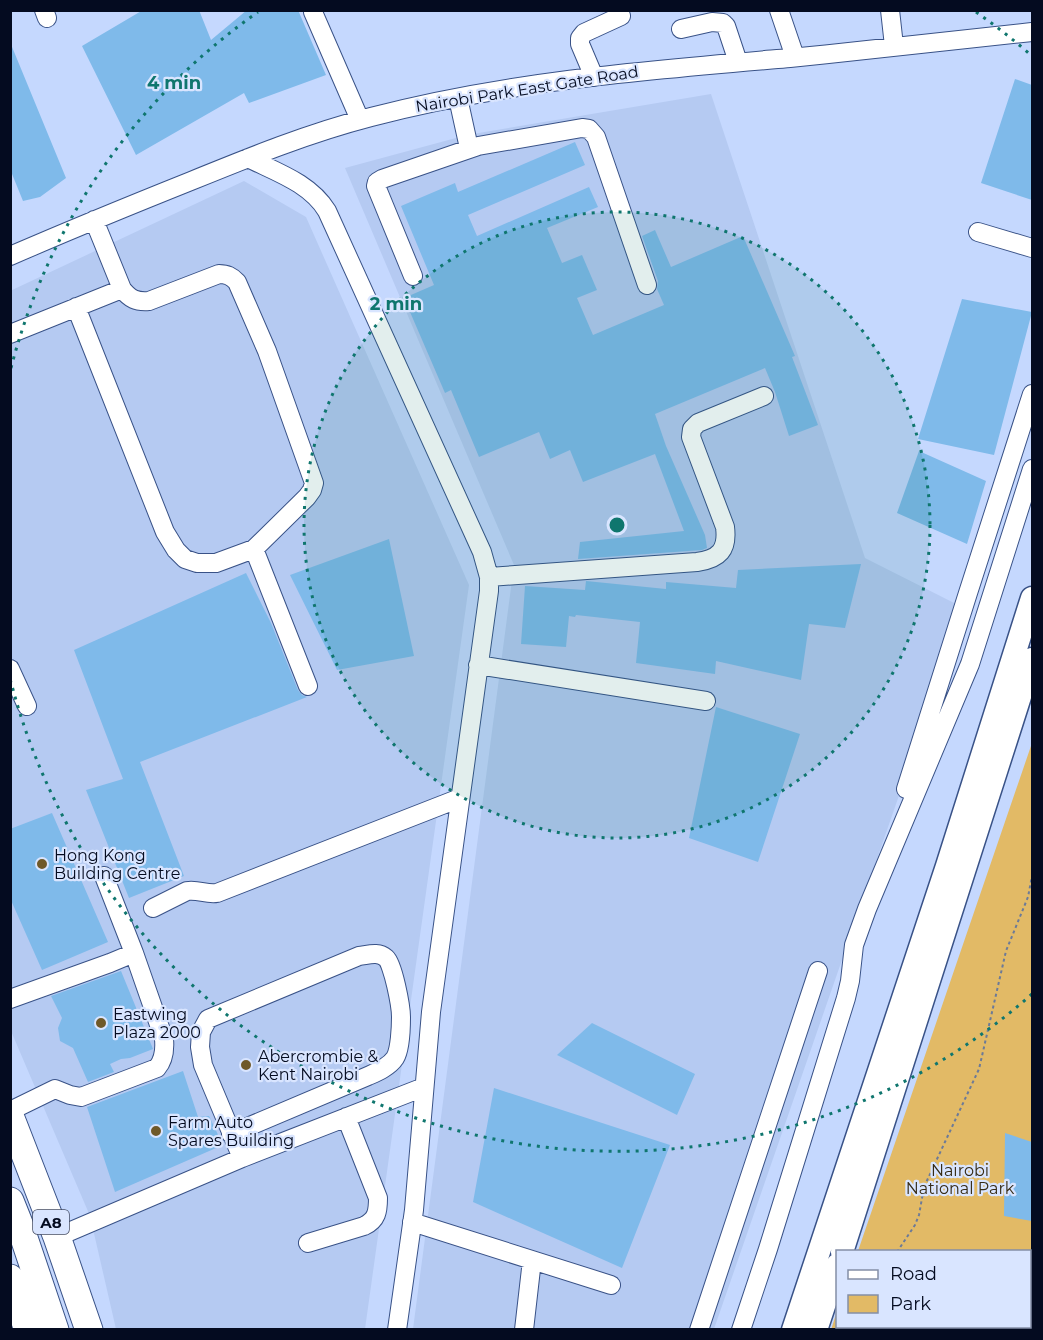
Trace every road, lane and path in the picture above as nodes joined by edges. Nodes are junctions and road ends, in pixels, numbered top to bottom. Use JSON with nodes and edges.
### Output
{"nodes":[{"id":1,"x":779,"y":10,"type":"edge"},
{"id":2,"x":890,"y":10,"type":"edge"},
{"id":3,"x":313,"y":12,"type":"edge"},
{"id":4,"x":621,"y":16,"type":"dead end"},
{"id":5,"x":681,"y":29,"type":"dead end"},
{"id":6,"x":1032,"y":32,"type":"edge"},
{"id":7,"x":894,"y":46,"type":"junction"},
{"id":8,"x":795,"y":57,"type":"junction"},
{"id":9,"x":738,"y":62,"type":"junction"},
{"id":10,"x":594,"y":77,"type":"junction"},
{"id":11,"x":458,"y":98,"type":"junction"},
{"id":12,"x":360,"y":120,"type":"junction"},
{"id":13,"x":470,"y":148,"type":"junction"},
{"id":14,"x":248,"y":158,"type":"junction"},
{"id":15,"x":94,"y":220,"type":"junction"},
{"id":16,"x":978,"y":232,"type":"dead end"},
{"id":17,"x":1032,"y":248,"type":"edge"},
{"id":18,"x":10,"y":256,"type":"edge"},
{"id":19,"x":413,"y":276,"type":"dead end"},
{"id":20,"x":647,"y":285,"type":"dead end"},
{"id":21,"x":122,"y":289,"type":"junction"},
{"id":22,"x":76,"y":307,"type":"junction"},
{"id":23,"x":10,"y":334,"type":"edge"},
{"id":24,"x":1032,"y":394,"type":"edge"},
{"id":25,"x":764,"y":396,"type":"dead end"},
{"id":26,"x":1032,"y":469,"type":"edge"},
{"id":27,"x":254,"y":549,"type":"junction"},
{"id":28,"x":489,"y":577,"type":"junction"},
{"id":29,"x":1032,"y":598,"type":"edge"},
{"id":30,"x":1032,"y":659,"type":"edge"},
{"id":31,"x":478,"y":665,"type":"junction"},
{"id":32,"x":10,"y":669,"type":"edge"},
{"id":33,"x":308,"y":686,"type":"dead end"},
{"id":34,"x":706,"y":701,"type":"dead end"},
{"id":35,"x":27,"y":706,"type":"dead end"},
{"id":36,"x":460,"y":798,"type":"junction"},
{"id":37,"x":900,"y":831,"type":"junction"},
{"id":38,"x":104,"y":876,"type":"dead end"},
{"id":39,"x":1032,"y":876,"type":"edge"},
{"id":40,"x":153,"y":909,"type":"dead end"},
{"id":41,"x":134,"y":953,"type":"junction"},
{"id":42,"x":818,"y":970,"type":"dead end"},
{"id":43,"x":10,"y":999,"type":"edge"},
{"id":44,"x":424,"y":1087,"type":"junction"},
{"id":45,"x":10,"y":1111,"type":"edge"},
{"id":46,"x":10,"y":1116,"type":"edge"},
{"id":47,"x":346,"y":1117,"type":"junction"},
{"id":48,"x":231,"y":1134,"type":"junction"},
{"id":49,"x":242,"y":1158,"type":"junction"},
{"id":50,"x":10,"y":1201,"type":"edge"},
{"id":51,"x":412,"y":1222,"type":"junction"},
{"id":52,"x":57,"y":1237,"type":"junction"},
{"id":53,"x":308,"y":1243,"type":"dead end"},
{"id":54,"x":842,"y":1250,"type":"edge"},
{"id":55,"x":898,"y":1250,"type":"edge"},
{"id":56,"x":532,"y":1260,"type":"junction"},
{"id":57,"x":836,"y":1267,"type":"edge"},
{"id":58,"x":10,"y":1278,"type":"edge"},
{"id":59,"x":611,"y":1285,"type":"dead end"},
{"id":60,"x":28,"y":1329,"type":"edge"},
{"id":61,"x":55,"y":1329,"type":"edge"},
{"id":62,"x":89,"y":1329,"type":"edge"},
{"id":63,"x":397,"y":1329,"type":"edge"},
{"id":64,"x":524,"y":1329,"type":"edge"},
{"id":65,"x":699,"y":1329,"type":"edge"},
{"id":66,"x":741,"y":1329,"type":"edge"},
{"id":67,"x":793,"y":1329,"type":"edge"},
{"id":68,"x":816,"y":1329,"type":"edge"}],
"edges":[{"from":1,"to":8,"type":"street"},
{"from":2,"to":7,"type":"street"},
{"from":3,"to":12,"type":"street"},
{"from":4,"to":10,"type":"street"},
{"from":5,"to":9,"type":"street"},
{"from":6,"to":7,"type":"street","name":"Nairobi Park East Gate Road"},
{"from":7,"to":8,"type":"street","name":"Nairobi Park East Gate Road"},
{"from":8,"to":9,"type":"street","name":"Nairobi Park East Gate Road"},
{"from":9,"to":10,"type":"street","name":"Nairobi Park East Gate Road"},
{"from":10,"to":11,"type":"street","name":"Nairobi Park East Gate Road"},
{"from":11,"to":12,"type":"street","name":"Nairobi Park East Gate Road"},
{"from":11,"to":13,"type":"street"},
{"from":12,"to":14,"type":"street","name":"Nairobi Park East Gate Road"},
{"from":13,"to":19,"type":"street"},
{"from":13,"to":20,"type":"street"},
{"from":14,"to":15,"type":"street","name":"Nairobi Park East Gate Road"},
{"from":14,"to":28,"type":"street"},
{"from":15,"to":18,"type":"street","name":"Nairobi Park East Gate Road"},
{"from":15,"to":21,"type":"street"},
{"from":16,"to":17,"type":"street"},
{"from":21,"to":22,"type":"street"},
{"from":21,"to":27,"type":"street"},
{"from":22,"to":23,"type":"street"},
{"from":22,"to":27,"type":"street"},
{"from":24,"to":37,"type":"street"},
{"from":25,"to":28,"type":"street"},
{"from":26,"to":37,"type":"street"},
{"from":27,"to":33,"type":"street"},
{"from":28,"to":31,"type":"street"},
{"from":29,"to":67,"type":"main road"},
{"from":30,"to":54,"type":"main road"},
{"from":31,"to":34,"type":"street"},
{"from":31,"to":36,"type":"street"},
{"from":32,"to":35,"type":"street"},
{"from":36,"to":40,"type":"street"},
{"from":36,"to":44,"type":"street"},
{"from":37,"to":66,"type":"street"},
{"from":38,"to":41,"type":"street"},
{"from":39,"to":55,"type":"path"},
{"from":41,"to":43,"type":"street"},
{"from":41,"to":45,"type":"street"},
{"from":42,"to":65,"type":"street"},
{"from":44,"to":47,"type":"street"},
{"from":44,"to":51,"type":"street"},
{"from":46,"to":52,"type":"highway","number":"A8"},
{"from":47,"to":49,"type":"street"},
{"from":47,"to":53,"type":"street"},
{"from":48,"to":48,"type":"street"},
{"from":48,"to":49,"type":"street"},
{"from":49,"to":52,"type":"street"},
{"from":50,"to":61,"type":"highway"},
{"from":51,"to":56,"type":"street"},
{"from":51,"to":63,"type":"street"},
{"from":52,"to":62,"type":"highway","number":"A8"},
{"from":56,"to":59,"type":"street"},
{"from":56,"to":64,"type":"street"},
{"from":57,"to":68,"type":"main road"},
{"from":58,"to":60,"type":"highway"}]}
